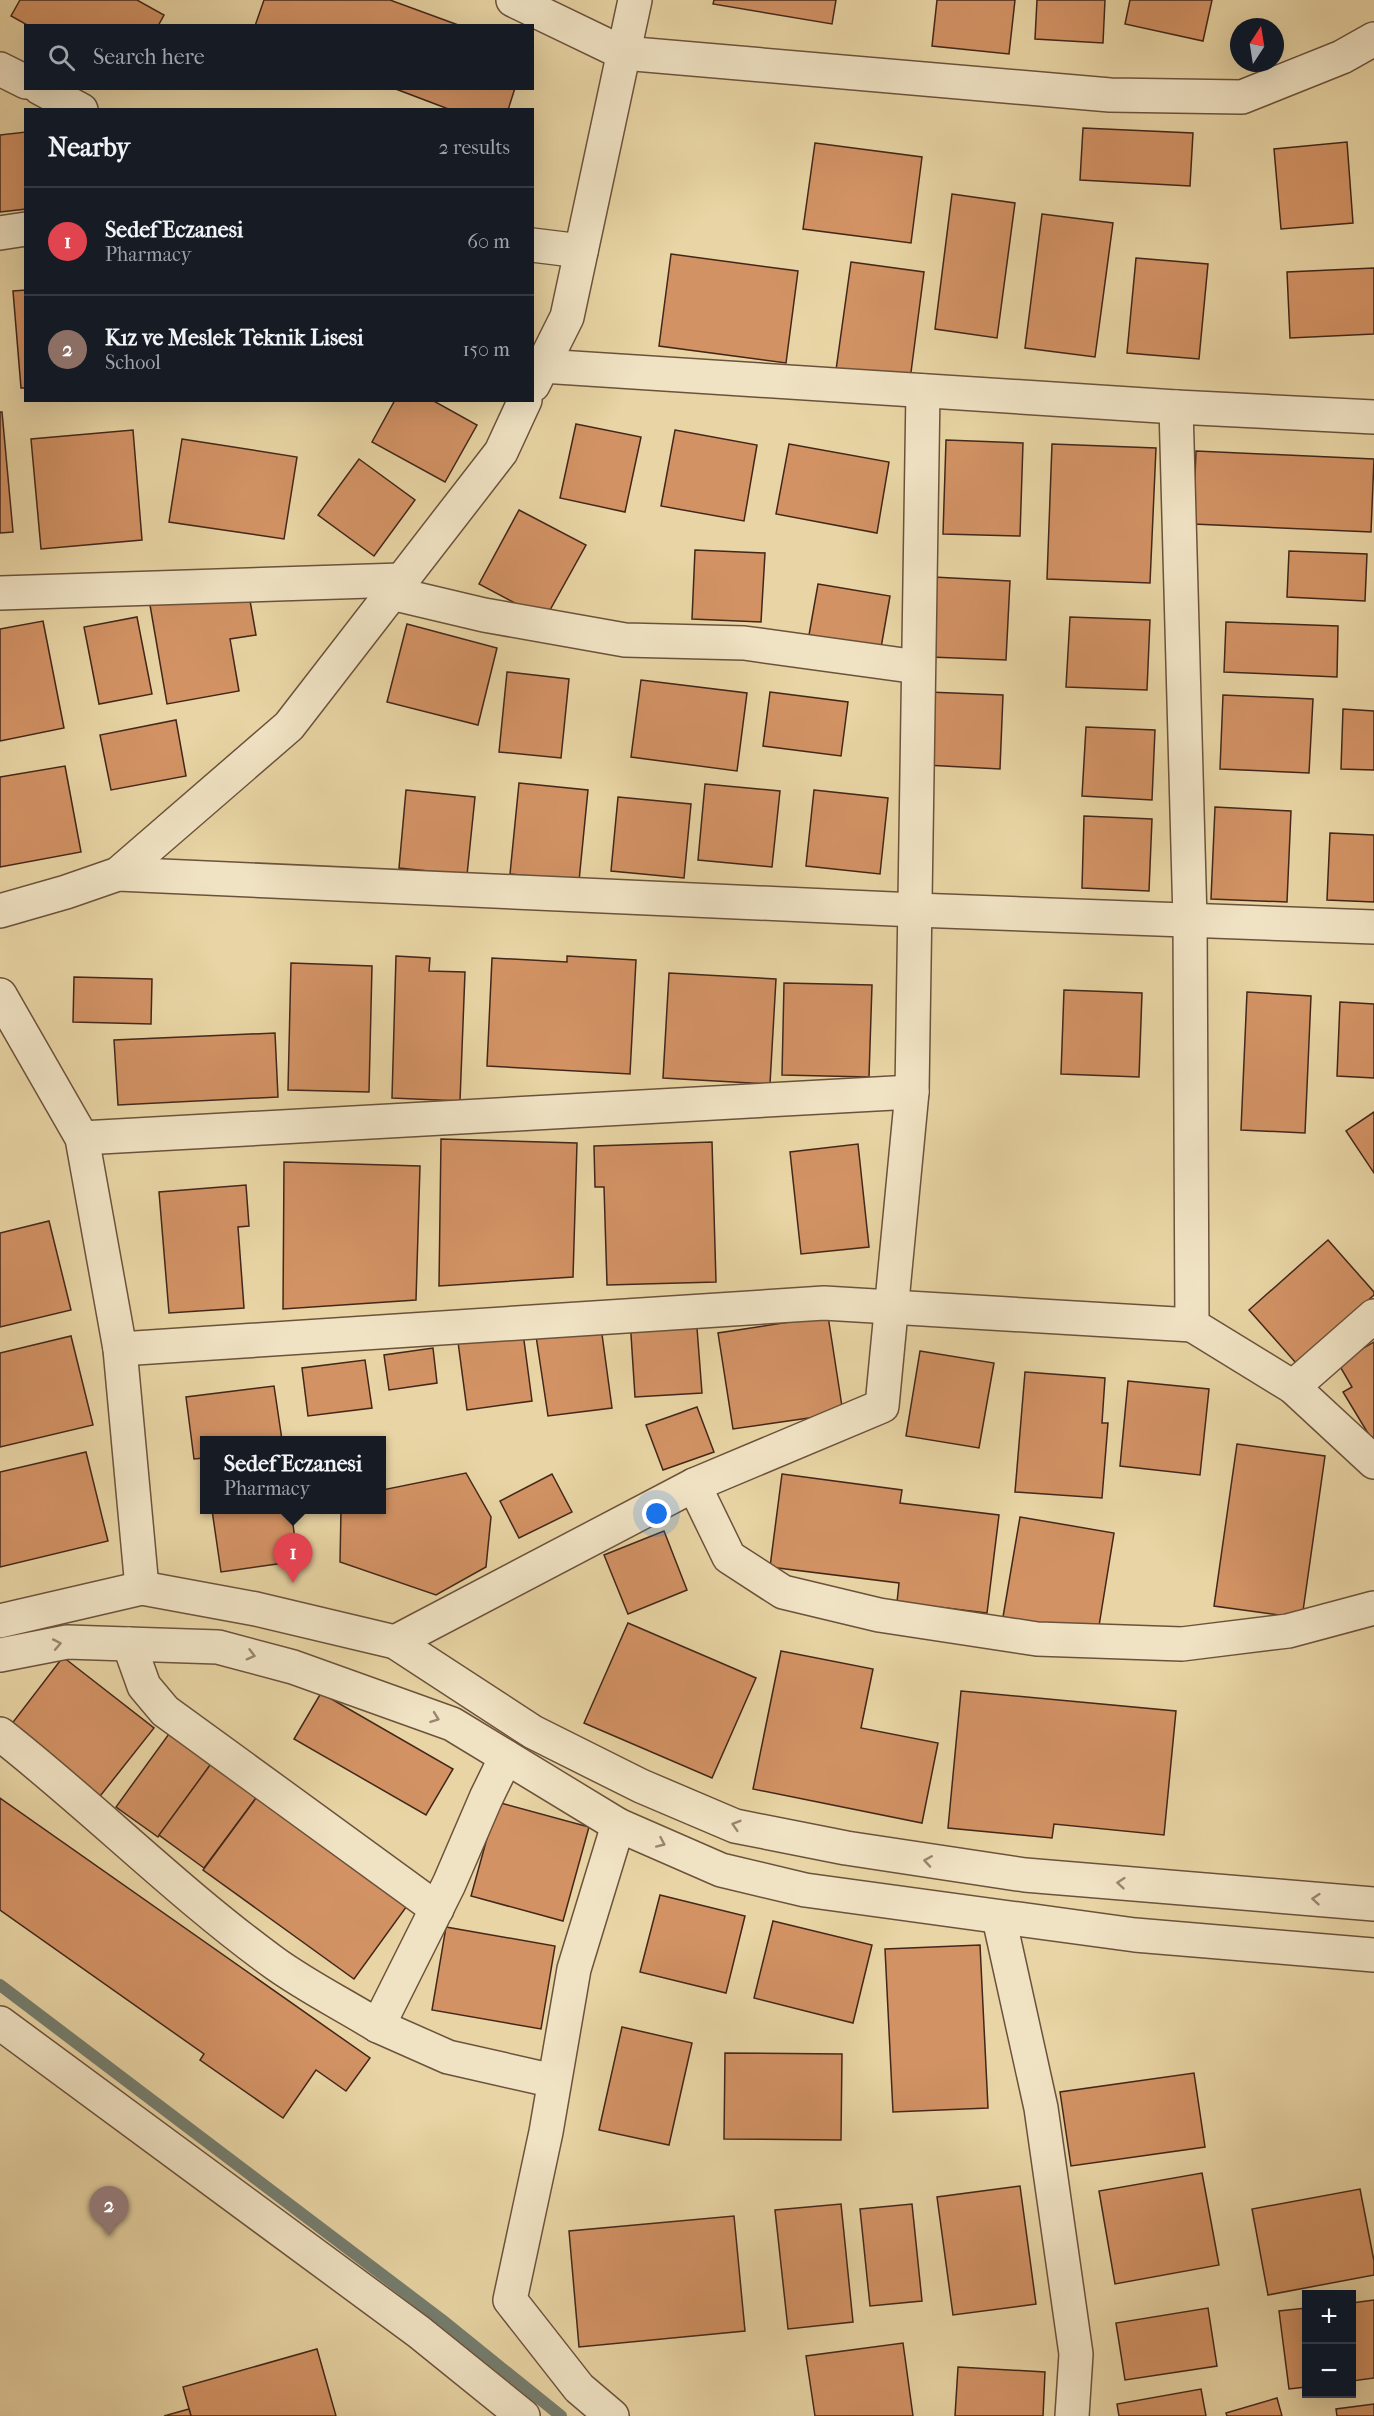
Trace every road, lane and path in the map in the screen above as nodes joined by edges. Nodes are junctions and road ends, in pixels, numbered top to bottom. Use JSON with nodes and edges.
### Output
{"nodes":[{"id":1,"x":513,"y":0,"type":"edge"},
{"id":2,"x":635,"y":0,"type":"edge"},
{"id":3,"x":1374,"y":39,"type":"edge"},
{"id":4,"x":623,"y":53,"type":"junction"},
{"id":5,"x":0,"y":69,"type":"edge"},
{"id":6,"x":24,"y":81,"type":"edge"},
{"id":7,"x":44,"y":90,"type":"edge"},
{"id":8,"x":77,"y":108,"type":"edge"},
{"id":9,"x":24,"y":229,"type":"edge"},
{"id":10,"x":0,"y":233,"type":"edge"},
{"id":11,"x":534,"y":245,"type":"edge"},
{"id":12,"x":581,"y":251,"type":"junction"},
{"id":13,"x":537,"y":376,"type":"edge"},
{"id":14,"x":923,"y":391,"type":"junction"},
{"id":15,"x":524,"y":402,"type":"edge"},
{"id":16,"x":1176,"y":407,"type":"junction"},
{"id":17,"x":1374,"y":417,"type":"edge"},
{"id":18,"x":396,"y":586,"type":"junction"},
{"id":19,"x":0,"y":593,"type":"edge"},
{"id":20,"x":918,"y":667,"type":"junction"},
{"id":21,"x":118,"y":874,"type":"junction"},
{"id":22,"x":915,"y":910,"type":"junction"},
{"id":23,"x":0,"y":911,"type":"edge"},
{"id":24,"x":1190,"y":920,"type":"junction"},
{"id":25,"x":1374,"y":927,"type":"edge"},
{"id":26,"x":0,"y":995,"type":"edge"},
{"id":27,"x":912,"y":1092,"type":"junction"},
{"id":28,"x":82,"y":1138,"type":"junction"},
{"id":29,"x":890,"y":1308,"type":"junction"},
{"id":30,"x":1374,"y":1316,"type":"edge"},
{"id":31,"x":1192,"y":1325,"type":"junction"},
{"id":32,"x":120,"y":1349,"type":"junction"},
{"id":33,"x":1293,"y":1387,"type":"junction"},
{"id":34,"x":1374,"y":1462,"type":"edge"},
{"id":35,"x":694,"y":1485,"type":"junction"},
{"id":36,"x":142,"y":1588,"type":"junction"},
{"id":37,"x":1374,"y":1608,"type":"edge"},
{"id":38,"x":0,"y":1621,"type":"edge"},
{"id":39,"x":395,"y":1642,"type":"junction"},
{"id":40,"x":129,"y":1644,"type":"junction"},
{"id":41,"x":0,"y":1655,"type":"edge"},
{"id":42,"x":0,"y":1734,"type":"edge"},
{"id":43,"x":506,"y":1757,"type":"junction"},
{"id":44,"x":618,"y":1825,"type":"junction"},
{"id":45,"x":1374,"y":1904,"type":"edge"},
{"id":46,"x":437,"y":1909,"type":"junction"},
{"id":47,"x":999,"y":1918,"type":"junction"},
{"id":48,"x":1373,"y":1960,"type":"edge"},
{"id":49,"x":0,"y":2023,"type":"edge"},
{"id":50,"x":378,"y":2026,"type":"junction"},
{"id":51,"x":554,"y":2081,"type":"junction"},
{"id":52,"x":523,"y":2416,"type":"edge"},
{"id":53,"x":612,"y":2416,"type":"edge"},
{"id":54,"x":1072,"y":2416,"type":"edge"}],
"edges":[{"from":1,"to":4,"type":"street"},
{"from":2,"to":4,"type":"street"},
{"from":3,"to":4,"type":"street"},
{"from":4,"to":12,"type":"street"},
{"from":5,"to":6,"type":"street"},
{"from":7,"to":8,"type":"street"},
{"from":9,"to":10,"type":"street"},
{"from":11,"to":12,"type":"street"},
{"from":12,"to":13,"type":"street"},
{"from":13,"to":14,"type":"street"},
{"from":14,"to":16,"type":"street"},
{"from":14,"to":20,"type":"street"},
{"from":15,"to":18,"type":"street"},
{"from":16,"to":17,"type":"street"},
{"from":16,"to":24,"type":"street"},
{"from":18,"to":19,"type":"street"},
{"from":18,"to":20,"type":"street"},
{"from":18,"to":21,"type":"street"},
{"from":20,"to":22,"type":"street"},
{"from":21,"to":22,"type":"street"},
{"from":21,"to":23,"type":"street"},
{"from":22,"to":24,"type":"street"},
{"from":22,"to":27,"type":"street"},
{"from":24,"to":25,"type":"street"},
{"from":24,"to":31,"type":"street"},
{"from":26,"to":28,"type":"street"},
{"from":27,"to":28,"type":"street"},
{"from":27,"to":29,"type":"street"},
{"from":28,"to":32,"type":"street"},
{"from":29,"to":31,"type":"street"},
{"from":29,"to":32,"type":"street"},
{"from":29,"to":35,"type":"street"},
{"from":30,"to":33,"type":"street"},
{"from":31,"to":33,"type":"street"},
{"from":32,"to":36,"type":"street"},
{"from":33,"to":34,"type":"street"},
{"from":35,"to":37,"type":"street"},
{"from":35,"to":39,"type":"street"},
{"from":36,"to":38,"type":"street"},
{"from":36,"to":39,"type":"street"},
{"from":45,"to":39,"type":"street","one_way":true},
{"from":41,"to":40,"type":"street","one_way":true},
{"from":40,"to":43,"type":"street","one_way":true},
{"from":40,"to":46,"type":"street"},
{"from":42,"to":50,"type":"street"},
{"from":43,"to":44,"type":"street"},
{"from":43,"to":46,"type":"street"},
{"from":44,"to":47,"type":"street","one_way":true},
{"from":44,"to":51,"type":"street"},
{"from":46,"to":50,"type":"street"},
{"from":47,"to":48,"type":"street"},
{"from":47,"to":54,"type":"street"},
{"from":49,"to":52,"type":"street"},
{"from":50,"to":51,"type":"street"},
{"from":51,"to":53,"type":"street"}]}
